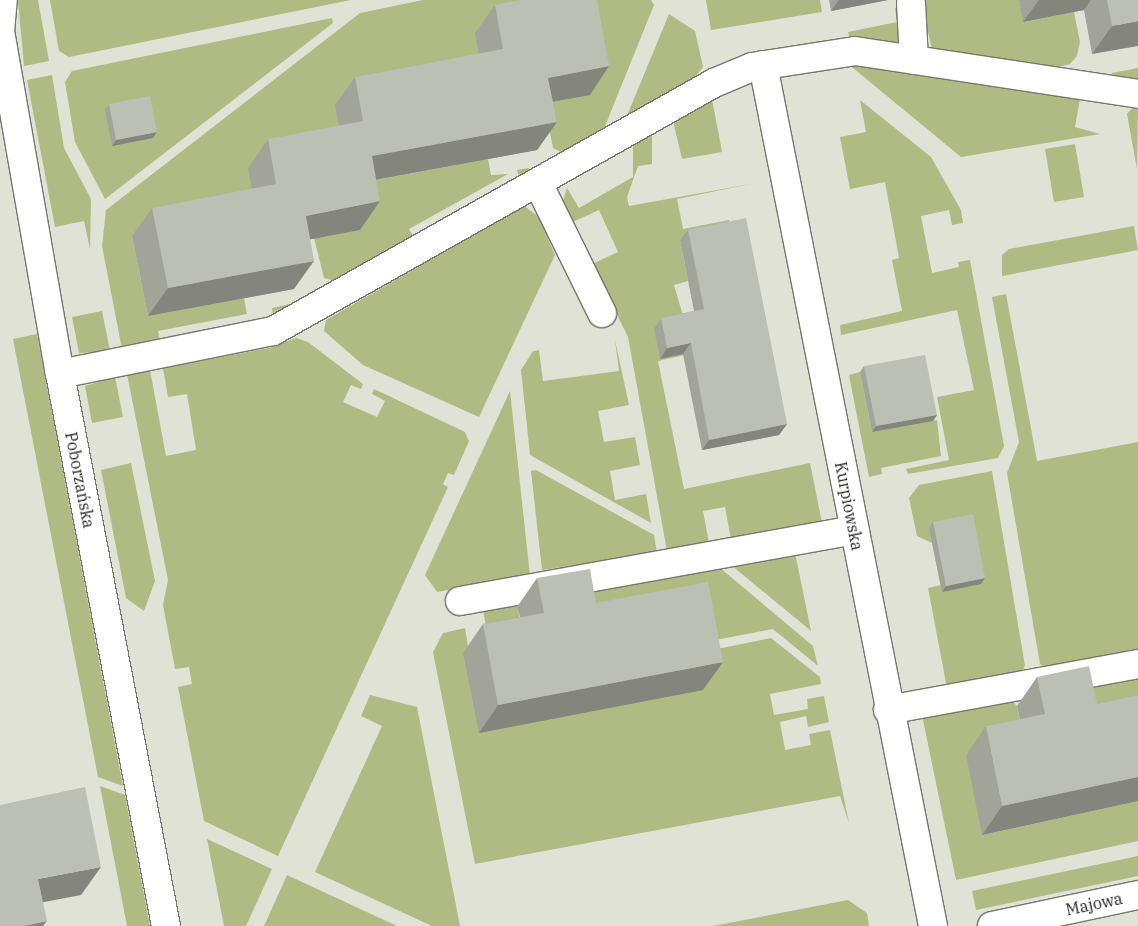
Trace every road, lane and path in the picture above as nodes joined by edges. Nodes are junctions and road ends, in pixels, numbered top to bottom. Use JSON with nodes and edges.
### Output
{"nodes":[{"id":1,"x":3,"y":0,"type":"edge"},
{"id":2,"x":911,"y":3,"type":"dead end"},
{"id":3,"x":0,"y":32,"type":"edge"},
{"id":4,"x":914,"y":60,"type":"junction"},
{"id":5,"x":764,"y":75,"type":"junction"},
{"id":6,"x":1138,"y":94,"type":"edge"},
{"id":7,"x":538,"y":183,"type":"junction"},
{"id":8,"x":602,"y":313,"type":"dead end"},
{"id":9,"x":60,"y":374,"type":"junction"},
{"id":10,"x":853,"y":530,"type":"junction"},
{"id":11,"x":460,"y":602,"type":"dead end"},
{"id":12,"x":1138,"y":664,"type":"edge"},
{"id":13,"x":888,"y":710,"type":"junction"},
{"id":14,"x":1138,"y":895,"type":"edge"},
{"id":15,"x":166,"y":926,"type":"edge"},
{"id":16,"x":933,"y":926,"type":"edge"},
{"id":17,"x":992,"y":926,"type":"edge"}],
"edges":[{"from":1,"to":3,"type":"street","name":"Poborzańska"},
{"from":2,"to":4,"type":"street"},
{"from":3,"to":9,"type":"street","name":"Poborzańska"},
{"from":4,"to":5,"type":"street"},
{"from":4,"to":6,"type":"street"},
{"from":5,"to":7,"type":"street"},
{"from":5,"to":10,"type":"street","name":"Kurpiowska"},
{"from":7,"to":8,"type":"street"},
{"from":7,"to":9,"type":"street"},
{"from":9,"to":15,"type":"street","name":"Poborzańska"},
{"from":10,"to":11,"type":"street"},
{"from":10,"to":13,"type":"street","name":"Kurpiowska"},
{"from":12,"to":13,"type":"street"},
{"from":13,"to":16,"type":"street","name":"Kurpiowska"},
{"from":14,"to":17,"type":"street","name":"Majowa"}]}
